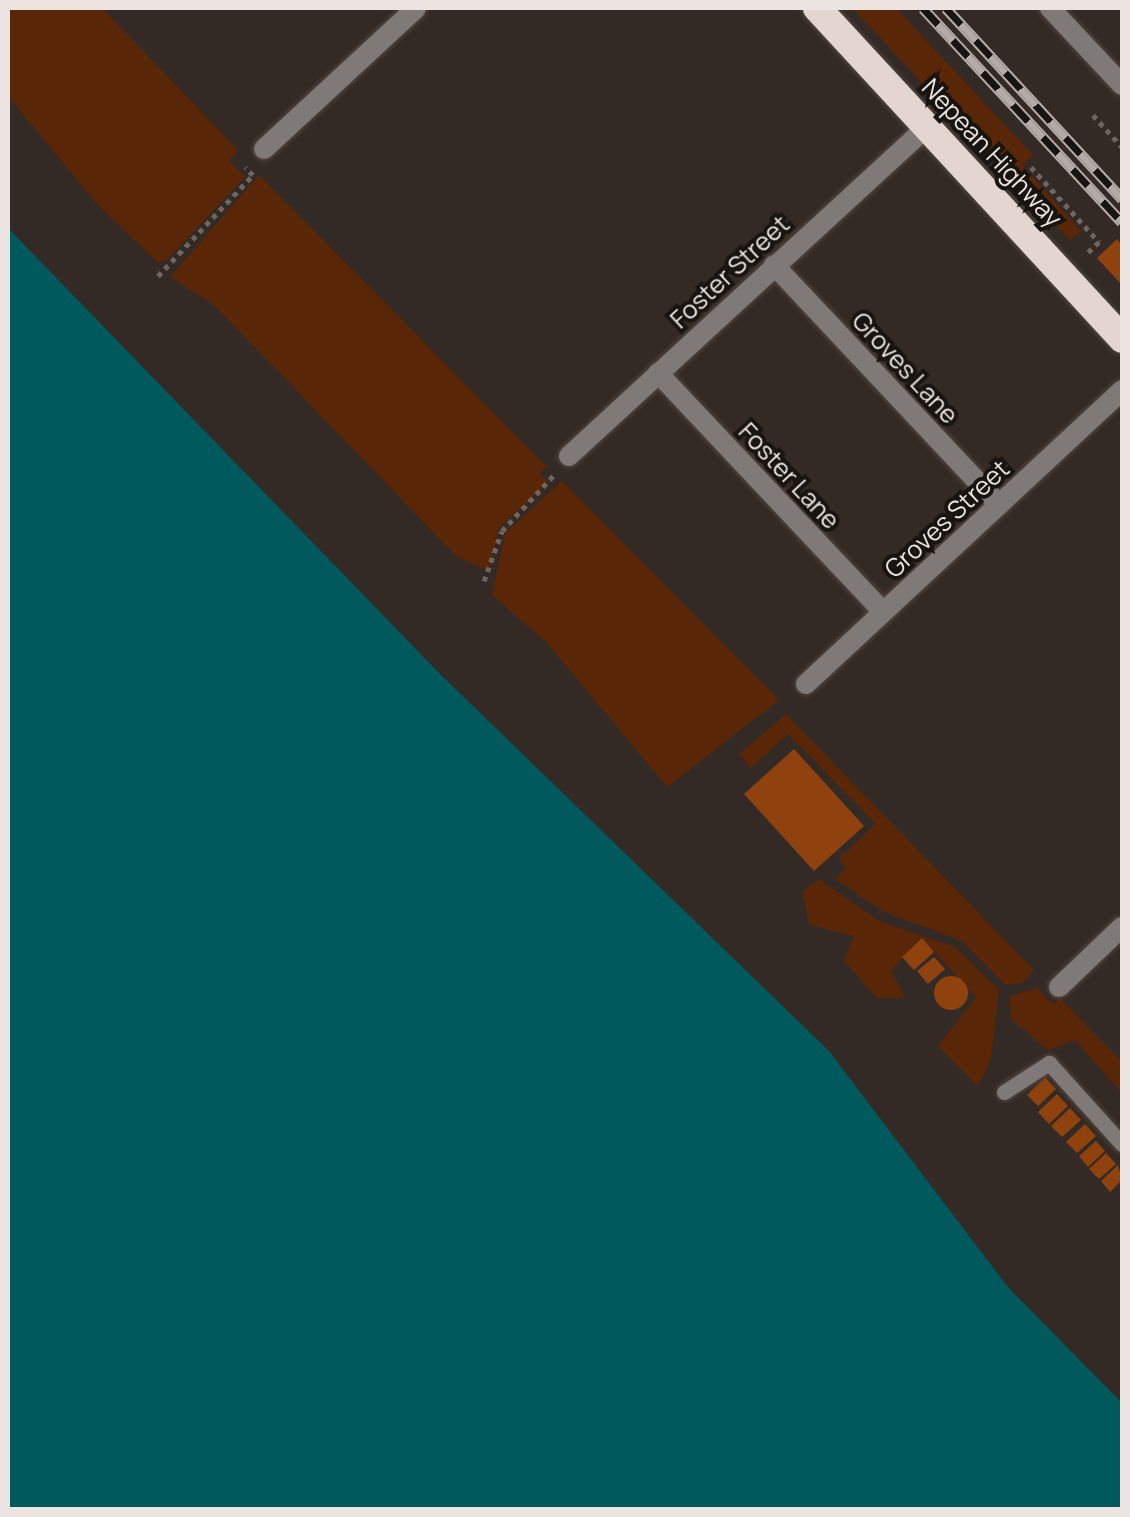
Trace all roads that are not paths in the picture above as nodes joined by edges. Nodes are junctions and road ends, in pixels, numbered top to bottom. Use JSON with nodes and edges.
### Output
{"nodes":[{"id":1,"x":416,"y":8,"type":"edge"},
{"id":2,"x":817,"y":8,"type":"edge"},
{"id":3,"x":1050,"y":8,"type":"edge"},
{"id":4,"x":1122,"y":85,"type":"edge"},
{"id":5,"x":927,"y":127,"type":"junction"},
{"id":6,"x":256,"y":152,"type":"road end"},
{"id":7,"x":774,"y":265,"type":"junction"},
{"id":8,"x":1122,"y":339,"type":"edge"},
{"id":9,"x":658,"y":374,"type":"junction"},
{"id":10,"x":1122,"y":390,"type":"edge"},
{"id":11,"x":563,"y":464,"type":"road end"},
{"id":12,"x":999,"y":505,"type":"junction"},
{"id":13,"x":883,"y":612,"type":"junction"},
{"id":14,"x":806,"y":684,"type":"dead end"},
{"id":15,"x":1122,"y":928,"type":"edge"},
{"id":16,"x":1059,"y":987,"type":"dead end"},
{"id":17,"x":1004,"y":1092,"type":"dead end"},
{"id":18,"x":1122,"y":1144,"type":"edge"}],
"edges":[{"from":1,"to":6,"type":"street"},
{"from":2,"to":5,"type":"highway","name":"Nepean Highway"},
{"from":3,"to":4,"type":"street"},
{"from":5,"to":7,"type":"street","name":"Foster Street"},
{"from":5,"to":8,"type":"highway","name":"Nepean Highway"},
{"from":7,"to":9,"type":"street","name":"Foster Street"},
{"from":7,"to":12,"type":"street","name":"Groves Lane"},
{"from":9,"to":11,"type":"street","name":"Foster Street"},
{"from":9,"to":13,"type":"street","name":"Foster Lane"},
{"from":10,"to":12,"type":"street","name":"Groves Street"},
{"from":12,"to":13,"type":"street","name":"Groves Street"},
{"from":13,"to":14,"type":"street","name":"Groves Street"},
{"from":15,"to":16,"type":"street"},
{"from":17,"to":18,"type":"lane"}]}
